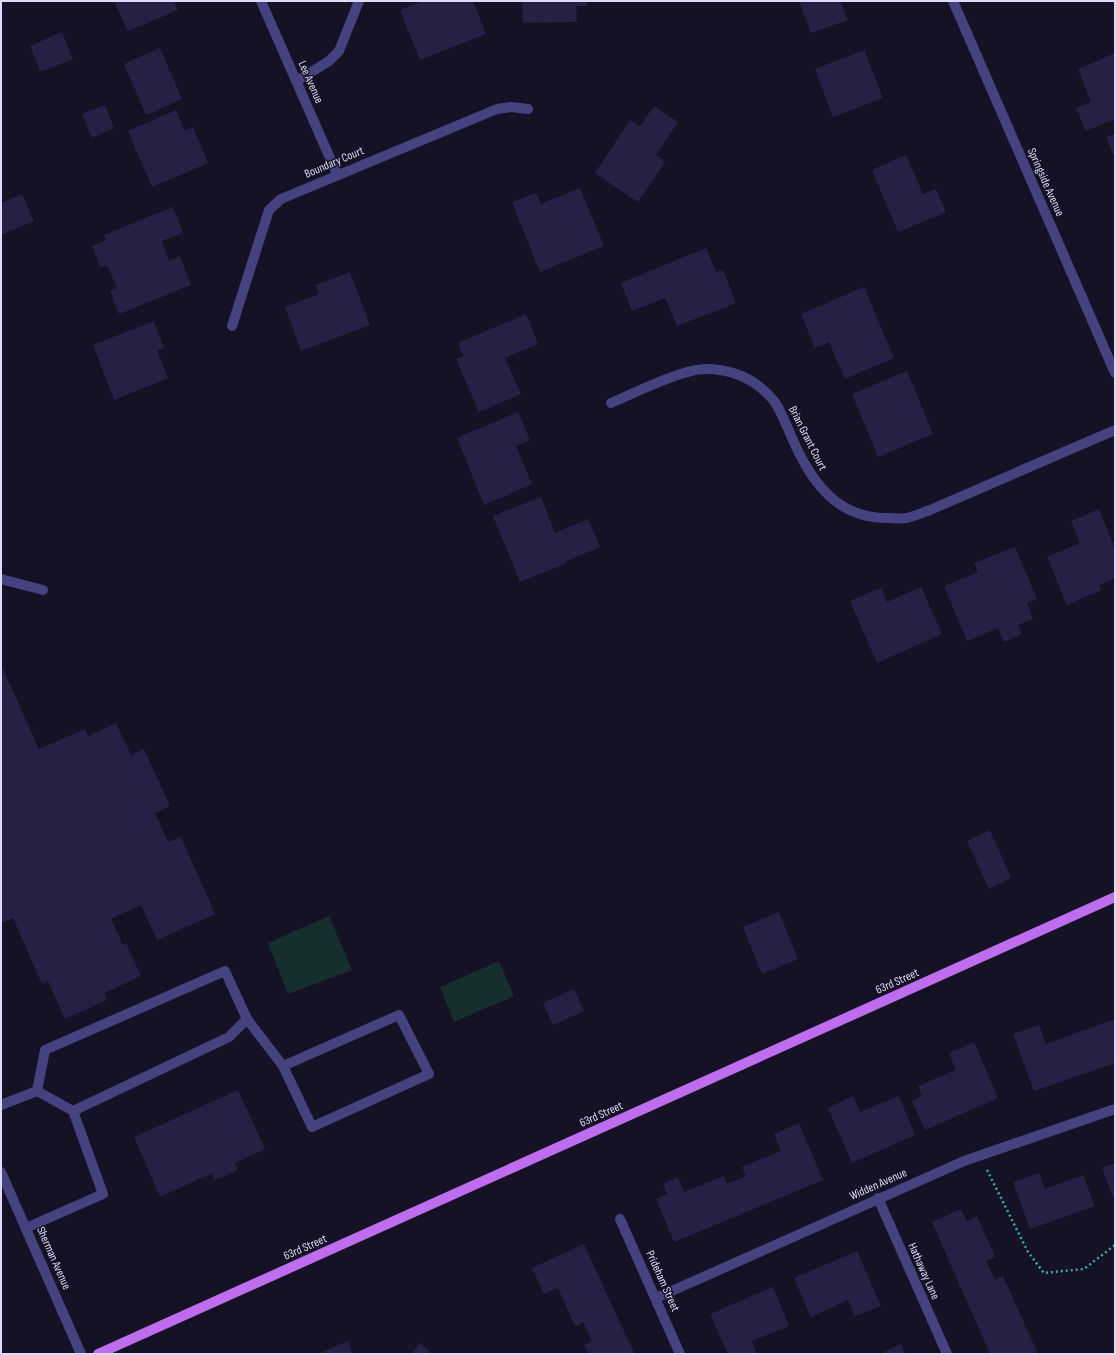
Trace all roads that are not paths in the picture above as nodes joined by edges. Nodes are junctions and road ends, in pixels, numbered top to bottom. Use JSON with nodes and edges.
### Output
{"nodes":[{"id":1,"x":260,"y":1,"type":"edge"},
{"id":2,"x":359,"y":1,"type":"edge"},
{"id":3,"x":953,"y":1,"type":"edge"},
{"id":4,"x":297,"y":81,"type":"junction"},
{"id":5,"x":528,"y":109,"type":"dead end"},
{"id":6,"x":337,"y":174,"type":"junction"},
{"id":7,"x":232,"y":326,"type":"dead end"},
{"id":8,"x":1115,"y":373,"type":"edge"},
{"id":9,"x":611,"y":403,"type":"dead end"},
{"id":10,"x":1115,"y":430,"type":"edge"},
{"id":11,"x":1,"y":579,"type":"edge"},
{"id":12,"x":43,"y":590,"type":"dead end"},
{"id":13,"x":1115,"y":897,"type":"edge"},
{"id":14,"x":247,"y":1019,"type":"junction"},
{"id":15,"x":283,"y":1066,"type":"junction"},
{"id":16,"x":36,"y":1091,"type":"junction"},
{"id":17,"x":1,"y":1104,"type":"edge"},
{"id":18,"x":1115,"y":1109,"type":"edge"},
{"id":19,"x":73,"y":1111,"type":"junction"},
{"id":20,"x":1,"y":1172,"type":"edge"},
{"id":21,"x":878,"y":1198,"type":"junction"},
{"id":22,"x":620,"y":1219,"type":"dead end"},
{"id":23,"x":26,"y":1228,"type":"junction"},
{"id":24,"x":656,"y":1298,"type":"junction"},
{"id":25,"x":81,"y":1354,"type":"edge"},
{"id":26,"x":98,"y":1354,"type":"edge"},
{"id":27,"x":680,"y":1354,"type":"edge"},
{"id":28,"x":947,"y":1354,"type":"edge"}],
"edges":[{"from":1,"to":4,"type":"street","name":"Lee Avenue"},
{"from":2,"to":4,"type":"street"},
{"from":3,"to":8,"type":"street","name":"Springside Avenue"},
{"from":4,"to":6,"type":"street","name":"Lee Avenue"},
{"from":5,"to":6,"type":"street","name":"Boundary Court"},
{"from":6,"to":7,"type":"street","name":"Boundary Court"},
{"from":9,"to":10,"type":"street","name":"Brian Grant Court"},
{"from":11,"to":12,"type":"street"},
{"from":13,"to":26,"type":"main road","name":"63rd Street"},
{"from":14,"to":15,"type":"street"},
{"from":14,"to":16,"type":"street"},
{"from":14,"to":19,"type":"street"},
{"from":15,"to":15,"type":"street"},
{"from":16,"to":17,"type":"street"},
{"from":16,"to":19,"type":"street"},
{"from":18,"to":21,"type":"street","name":"Widden Avenue"},
{"from":19,"to":23,"type":"street"},
{"from":20,"to":23,"type":"street","name":"Sherman Avenue"},
{"from":21,"to":24,"type":"street","name":"Widden Avenue"},
{"from":21,"to":28,"type":"street","name":"Hathaway Lane"},
{"from":22,"to":24,"type":"street","name":"Prideham Street"},
{"from":23,"to":25,"type":"street","name":"Sherman Avenue"},
{"from":24,"to":27,"type":"street","name":"Prideham Street"}]}
